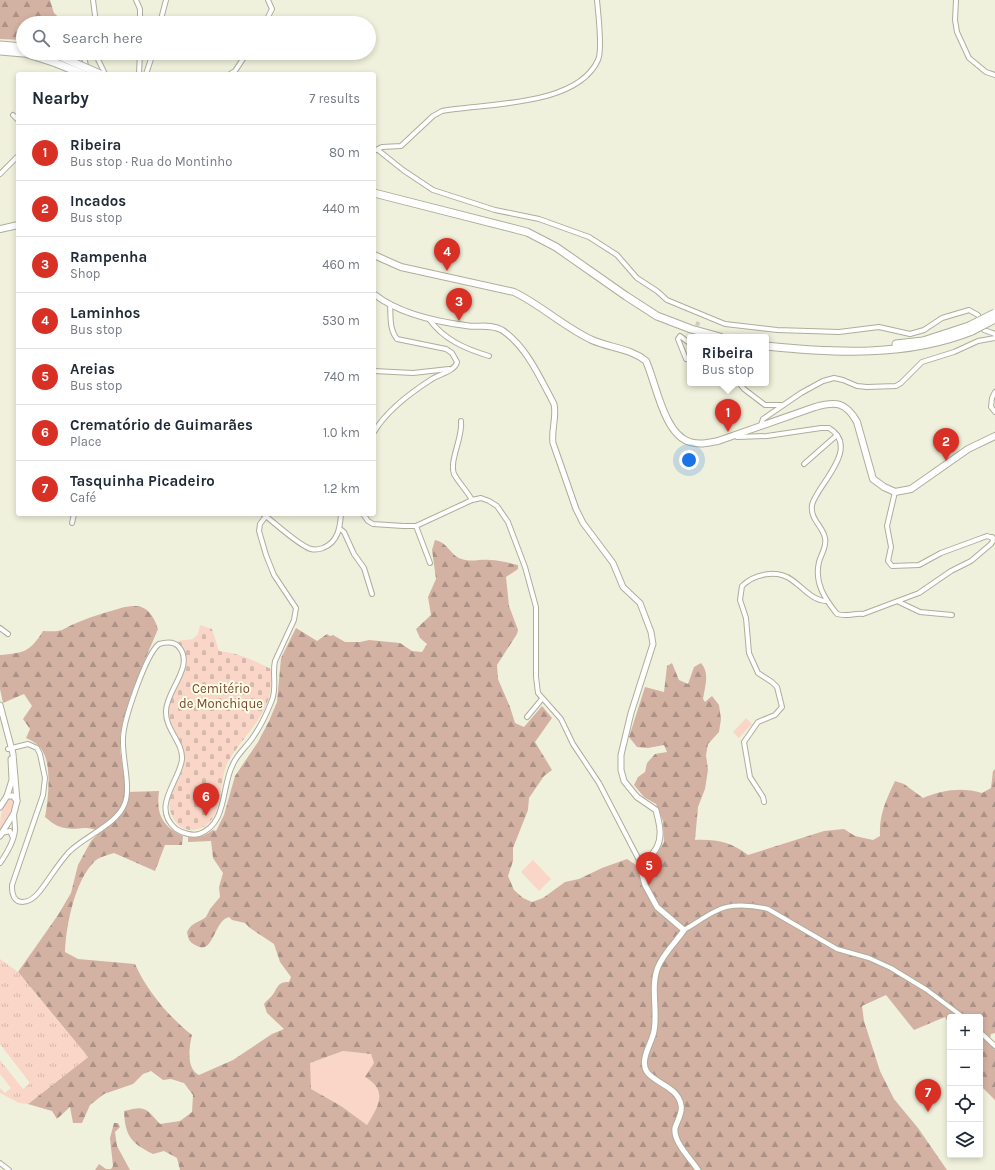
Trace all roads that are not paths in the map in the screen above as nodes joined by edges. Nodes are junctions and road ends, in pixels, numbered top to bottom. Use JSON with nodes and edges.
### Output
{"nodes":[{"id":1,"x":93,"y":0,"type":"edge"},
{"id":2,"x":136,"y":0,"type":"edge"},
{"id":3,"x":166,"y":0,"type":"edge"},
{"id":4,"x":268,"y":0,"type":"edge"},
{"id":5,"x":597,"y":0,"type":"edge"},
{"id":6,"x":956,"y":0,"type":"edge"},
{"id":7,"x":95,"y":16,"type":"edge"},
{"id":8,"x":140,"y":16,"type":"edge"},
{"id":9,"x":162,"y":16,"type":"edge"},
{"id":10,"x":268,"y":16,"type":"edge"},
{"id":11,"x":0,"y":45,"type":"edge"},
{"id":12,"x":16,"y":46,"type":"edge"},
{"id":13,"x":0,"y":51,"type":"edge"},
{"id":14,"x":16,"y":52,"type":"edge"},
{"id":15,"x":60,"y":60,"type":"edge"},
{"id":16,"x":61,"y":60,"type":"edge"},
{"id":17,"x":68,"y":60,"type":"edge"},
{"id":18,"x":85,"y":60,"type":"edge"},
{"id":19,"x":98,"y":60,"type":"edge"},
{"id":20,"x":140,"y":60,"type":"edge"},
{"id":21,"x":151,"y":60,"type":"edge"},
{"id":22,"x":242,"y":60,"type":"edge"},
{"id":23,"x":65,"y":72,"type":"edge"},
{"id":24,"x":80,"y":72,"type":"edge"},
{"id":25,"x":88,"y":72,"type":"edge"},
{"id":26,"x":94,"y":72,"type":"edge"},
{"id":27,"x":104,"y":72,"type":"edge"},
{"id":28,"x":139,"y":72,"type":"edge"},
{"id":29,"x":147,"y":72,"type":"edge"},
{"id":30,"x":233,"y":72,"type":"edge"},
{"id":31,"x":995,"y":75,"type":"edge"},
{"id":32,"x":13,"y":115,"type":"dead end"},
{"id":33,"x":16,"y":118,"type":"edge"},
{"id":34,"x":376,"y":151,"type":"edge"},
{"id":35,"x":16,"y":158,"type":"edge"},
{"id":36,"x":0,"y":174,"type":"edge"},
{"id":37,"x":376,"y":194,"type":"edge"},
{"id":38,"x":376,"y":195,"type":"edge"},
{"id":39,"x":16,"y":225,"type":"edge"},
{"id":40,"x":0,"y":229,"type":"edge"},
{"id":41,"x":376,"y":256,"type":"edge"},
{"id":42,"x":376,"y":295,"type":"edge"},
{"id":43,"x":390,"y":305,"type":"junction"},
{"id":44,"x":995,"y":313,"type":"edge"},
{"id":45,"x":701,"y":315,"type":"junction"},
{"id":46,"x":428,"y":317,"type":"junction"},
{"id":47,"x":995,"y":319,"type":"edge"},
{"id":48,"x":699,"y":320,"type":"tunnel mouth"},
{"id":49,"x":970,"y":328,"type":"junction"},
{"id":50,"x":696,"y":334,"type":"edge"},
{"id":51,"x":709,"y":334,"type":"edge"},
{"id":52,"x":995,"y":334,"type":"edge"},
{"id":53,"x":995,"y":338,"type":"edge"},
{"id":54,"x":687,"y":341,"type":"edge"},
{"id":55,"x":769,"y":344,"type":"edge"},
{"id":56,"x":489,"y":356,"type":"dead end"},
{"id":57,"x":687,"y":358,"type":"edge"},
{"id":58,"x":453,"y":368,"type":"junction"},
{"id":59,"x":376,"y":371,"type":"edge"},
{"id":60,"x":742,"y":386,"type":"edge"},
{"id":61,"x":995,"y":392,"type":"edge"},
{"id":62,"x":783,"y":406,"type":"junction"},
{"id":63,"x":995,"y":412,"type":"edge"},
{"id":64,"x":461,"y":421,"type":"dead end"},
{"id":65,"x":761,"y":425,"type":"junction"},
{"id":66,"x":376,"y":429,"type":"edge"},
{"id":67,"x":735,"y":434,"type":"junction"},
{"id":68,"x":837,"y":435,"type":"junction"},
{"id":69,"x":995,"y":436,"type":"edge"},
{"id":70,"x":804,"y":464,"type":"dead end"},
{"id":71,"x":896,"y":492,"type":"junction"},
{"id":72,"x":472,"y":500,"type":"junction"},
{"id":73,"x":74,"y":516,"type":"edge"},
{"id":74,"x":264,"y":516,"type":"edge"},
{"id":75,"x":266,"y":516,"type":"edge"},
{"id":76,"x":341,"y":516,"type":"edge"},
{"id":77,"x":364,"y":516,"type":"edge"},
{"id":78,"x":72,"y":523,"type":"dead end"},
{"id":79,"x":416,"y":526,"type":"junction"},
{"id":80,"x":340,"y":529,"type":"junction"},
{"id":81,"x":993,"y":538,"type":"edge"},
{"id":82,"x":430,"y":563,"type":"dead end"},
{"id":83,"x":372,"y":594,"type":"dead end"},
{"id":84,"x":826,"y":601,"type":"junction"},
{"id":85,"x":899,"y":602,"type":"junction"},
{"id":86,"x":952,"y":615,"type":"dead end"},
{"id":87,"x":0,"y":628,"type":"edge"},
{"id":88,"x":8,"y":634,"type":"dead end"},
{"id":89,"x":542,"y":699,"type":"junction"},
{"id":90,"x":0,"y":705,"type":"edge"},
{"id":91,"x":527,"y":717,"type":"dead end"},
{"id":92,"x":0,"y":718,"type":"edge"},
{"id":93,"x":10,"y":748,"type":"junction"},
{"id":94,"x":4,"y":797,"type":"edge"},
{"id":95,"x":17,"y":801,"type":"junction"},
{"id":96,"x":764,"y":802,"type":"dead end"},
{"id":97,"x":0,"y":807,"type":"edge"},
{"id":98,"x":14,"y":813,"type":"junction"},
{"id":99,"x":1,"y":834,"type":"edge"},
{"id":100,"x":13,"y":838,"type":"junction"},
{"id":101,"x":0,"y":863,"type":"edge"},
{"id":102,"x":644,"y":863,"type":"junction"},
{"id":103,"x":684,"y":930,"type":"junction"},
{"id":104,"x":959,"y":1014,"type":"edge"},
{"id":105,"x":983,"y":1035,"type":"edge"},
{"id":106,"x":995,"y":1046,"type":"edge"},
{"id":107,"x":0,"y":1163,"type":"edge"},
{"id":108,"x":9,"y":1170,"type":"edge"},
{"id":109,"x":698,"y":1170,"type":"edge"}],
"edges":[{"from":1,"to":7,"type":"street"},
{"from":2,"to":8,"type":"street"},
{"from":3,"to":9,"type":"street"},
{"from":4,"to":10,"type":"street"},
{"from":5,"to":34,"type":"street"},
{"from":6,"to":31,"type":"street"},
{"from":11,"to":12,"type":"highway"},
{"from":13,"to":14,"type":"highway"},
{"from":15,"to":24,"type":"highway","bridge":true},
{"from":16,"to":26,"type":"highway","bridge":true},
{"from":17,"to":23,"type":"street"},
{"from":18,"to":25,"type":"street"},
{"from":19,"to":27,"type":"street"},
{"from":20,"to":28,"type":"street"},
{"from":21,"to":29,"type":"street"},
{"from":22,"to":30,"type":"street"},
{"from":32,"to":33,"type":"street"},
{"from":34,"to":45,"type":"street"},
{"from":35,"to":36,"type":"street"},
{"from":37,"to":51,"type":"highway"},
{"from":38,"to":50,"type":"highway"},
{"from":39,"to":40,"type":"main road"},
{"from":41,"to":67,"type":"main road"},
{"from":42,"to":43,"type":"street"},
{"from":43,"to":46,"type":"street"},
{"from":43,"to":58,"type":"street"},
{"from":44,"to":49,"type":"highway","bridge":true},
{"from":45,"to":48,"type":"street"},
{"from":45,"to":52,"type":"street"},
{"from":46,"to":56,"type":"street"},
{"from":46,"to":102,"type":"street"},
{"from":47,"to":49,"type":"highway","bridge":true},
{"from":49,"to":55,"type":"highway"},
{"from":53,"to":62,"type":"street"},
{"from":54,"to":57,"type":"street"},
{"from":58,"to":59,"type":"street"},
{"from":58,"to":66,"type":"street"},
{"from":60,"to":62,"type":"street"},
{"from":61,"to":63,"type":"street"},
{"from":62,"to":65,"type":"street"},
{"from":64,"to":72,"type":"street"},
{"from":65,"to":67,"type":"main road"},
{"from":65,"to":71,"type":"main road"},
{"from":67,"to":68,"type":"street"},
{"from":68,"to":70,"type":"street"},
{"from":68,"to":84,"type":"street"},
{"from":69,"to":71,"type":"main road"},
{"from":71,"to":81,"type":"street"},
{"from":72,"to":79,"type":"street"},
{"from":72,"to":89,"type":"street"},
{"from":73,"to":78,"type":"street"},
{"from":74,"to":93,"type":"street"},
{"from":75,"to":80,"type":"street"},
{"from":76,"to":80,"type":"street"},
{"from":77,"to":79,"type":"street"},
{"from":79,"to":82,"type":"street"},
{"from":80,"to":83,"type":"street"},
{"from":81,"to":85,"type":"street"},
{"from":84,"to":85,"type":"street"},
{"from":84,"to":96,"type":"street"},
{"from":85,"to":86,"type":"street"},
{"from":87,"to":88,"type":"street"},
{"from":89,"to":91,"type":"street"},
{"from":89,"to":102,"type":"street"},
{"from":90,"to":93,"type":"street"},
{"from":92,"to":93,"type":"street"},
{"from":93,"to":94,"type":"street"},
{"from":93,"to":95,"type":"street"},
{"from":94,"to":95,"type":"street"},
{"from":94,"to":97,"type":"street"},
{"from":95,"to":98,"type":"street"},
{"from":98,"to":99,"type":"street"},
{"from":98,"to":100,"type":"street"},
{"from":99,"to":100,"type":"street"},
{"from":100,"to":101,"type":"street"},
{"from":102,"to":103,"type":"street"},
{"from":103,"to":104,"type":"street"},
{"from":103,"to":109,"type":"street"},
{"from":105,"to":106,"type":"street"},
{"from":107,"to":108,"type":"street"}]}
